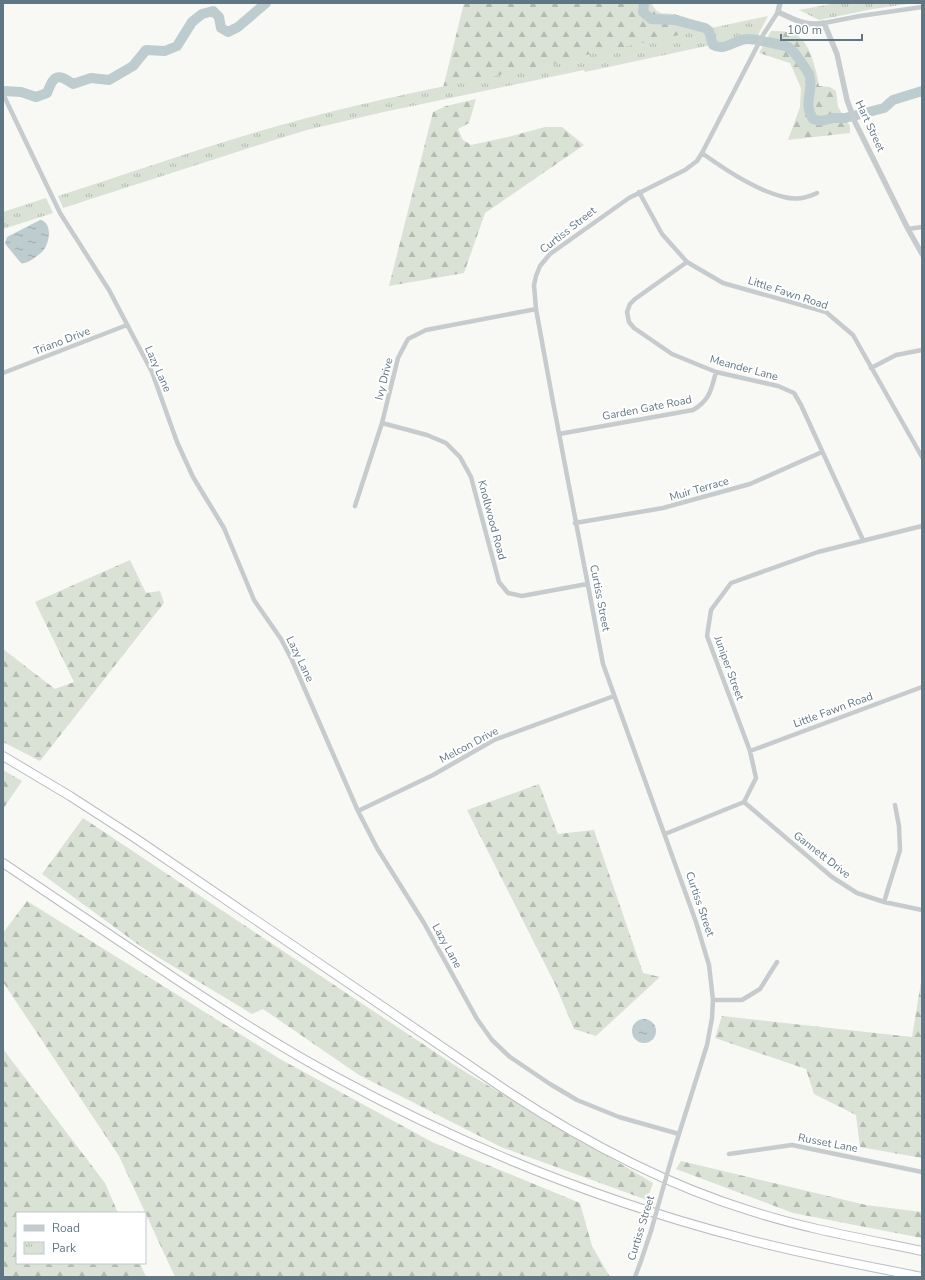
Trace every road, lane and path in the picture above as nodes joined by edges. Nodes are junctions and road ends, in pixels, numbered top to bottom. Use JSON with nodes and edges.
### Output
{"nodes":[{"id":1,"x":780,"y":3,"type":"edge"},
{"id":2,"x":922,"y":7,"type":"edge"},
{"id":3,"x":778,"y":12,"type":"junction"},
{"id":4,"x":824,"y":23,"type":"junction"},
{"id":5,"x":4,"y":95,"type":"edge"},
{"id":6,"x":702,"y":153,"type":"junction"},
{"id":7,"x":639,"y":192,"type":"junction"},
{"id":8,"x":817,"y":193,"type":"dead end"},
{"id":9,"x":922,"y":227,"type":"edge"},
{"id":10,"x":908,"y":229,"type":"junction"},
{"id":11,"x":922,"y":254,"type":"edge"},
{"id":12,"x":687,"y":262,"type":"junction"},
{"id":13,"x":536,"y":309,"type":"junction"},
{"id":14,"x":127,"y":325,"type":"junction"},
{"id":15,"x":922,"y":350,"type":"edge"},
{"id":16,"x":871,"y":368,"type":"junction"},
{"id":17,"x":716,"y":372,"type":"junction"},
{"id":18,"x":3,"y":373,"type":"edge"},
{"id":19,"x":382,"y":423,"type":"junction"},
{"id":20,"x":559,"y":434,"type":"junction"},
{"id":21,"x":822,"y":452,"type":"junction"},
{"id":22,"x":922,"y":457,"type":"edge"},
{"id":23,"x":355,"y":506,"type":"dead end"},
{"id":24,"x":576,"y":523,"type":"junction"},
{"id":25,"x":922,"y":526,"type":"edge"},
{"id":26,"x":863,"y":540,"type":"junction"},
{"id":27,"x":587,"y":584,"type":"junction"},
{"id":28,"x":922,"y":687,"type":"edge"},
{"id":29,"x":614,"y":696,"type":"junction"},
{"id":30,"x":750,"y":751,"type":"junction"},
{"id":31,"x":3,"y":756,"type":"edge"},
{"id":32,"x":744,"y":802,"type":"junction"},
{"id":33,"x":895,"y":806,"type":"dead end"},
{"id":34,"x":358,"y":811,"type":"junction"},
{"id":35,"x":664,"y":834,"type":"junction"},
{"id":36,"x":3,"y":863,"type":"edge"},
{"id":37,"x":884,"y":902,"type":"junction"},
{"id":38,"x":922,"y":910,"type":"edge"},
{"id":39,"x":777,"y":962,"type":"dead end"},
{"id":40,"x":713,"y":1000,"type":"junction"},
{"id":41,"x":679,"y":1134,"type":"junction"},
{"id":42,"x":729,"y":1154,"type":"dead end"},
{"id":43,"x":922,"y":1172,"type":"edge"},
{"id":44,"x":922,"y":1251,"type":"edge"},
{"id":45,"x":634,"y":1277,"type":"edge"},
{"id":46,"x":922,"y":1277,"type":"edge"}],
"edges":[{"from":1,"to":3,"type":"street","name":"Curtiss Street"},
{"from":2,"to":4,"type":"street"},
{"from":3,"to":4,"type":"street"},
{"from":3,"to":6,"type":"street","name":"Curtiss Street"},
{"from":4,"to":10,"type":"street","name":"Hart Street"},
{"from":5,"to":14,"type":"street","name":"Lazy Lane"},
{"from":6,"to":7,"type":"street","name":"Curtiss Street"},
{"from":6,"to":8,"type":"street"},
{"from":7,"to":12,"type":"street","name":"Little Fawn Road"},
{"from":7,"to":13,"type":"street","name":"Curtiss Street"},
{"from":9,"to":10,"type":"street"},
{"from":10,"to":11,"type":"street","name":"Hart Street"},
{"from":12,"to":16,"type":"street","name":"Little Fawn Road"},
{"from":12,"to":17,"type":"street","name":"Meander Lane"},
{"from":13,"to":19,"type":"street","name":"Ivy Drive"},
{"from":13,"to":20,"type":"street","name":"Curtiss Street"},
{"from":14,"to":18,"type":"street","name":"Triano Drive"},
{"from":14,"to":34,"type":"street","name":"Lazy Lane"},
{"from":15,"to":16,"type":"street"},
{"from":16,"to":22,"type":"street","name":"Little Fawn Road"},
{"from":17,"to":20,"type":"street","name":"Garden Gate Road"},
{"from":17,"to":21,"type":"street","name":"Meander Lane"},
{"from":19,"to":23,"type":"street","name":"Ivy Drive"},
{"from":19,"to":27,"type":"street","name":"Knollwood Road"},
{"from":20,"to":24,"type":"street","name":"Curtiss Street"},
{"from":21,"to":24,"type":"street","name":"Muir Terrace"},
{"from":21,"to":26,"type":"street","name":"Meander Lane"},
{"from":24,"to":27,"type":"street","name":"Curtiss Street"},
{"from":25,"to":26,"type":"street","name":"Juniper Street"},
{"from":26,"to":30,"type":"street","name":"Juniper Street"},
{"from":27,"to":29,"type":"street","name":"Curtiss Street"},
{"from":28,"to":30,"type":"street","name":"Little Fawn Road"},
{"from":29,"to":34,"type":"street","name":"Melcon Drive"},
{"from":29,"to":35,"type":"street","name":"Curtiss Street"},
{"from":30,"to":32,"type":"street","name":"Juniper Street"},
{"from":31,"to":44,"type":"highway"},
{"from":32,"to":35,"type":"street"},
{"from":32,"to":37,"type":"street","name":"Gannett Drive"},
{"from":33,"to":37,"type":"street"},
{"from":34,"to":41,"type":"street","name":"Lazy Lane"},
{"from":35,"to":40,"type":"street","name":"Curtiss Street"},
{"from":36,"to":46,"type":"highway"},
{"from":37,"to":38,"type":"street","name":"Gannett Drive"},
{"from":39,"to":40,"type":"street"},
{"from":40,"to":41,"type":"street","name":"Curtiss Street"},
{"from":41,"to":45,"type":"street","name":"Curtiss Street","bridge":true},
{"from":42,"to":43,"type":"street","name":"Russet Lane"}]}
